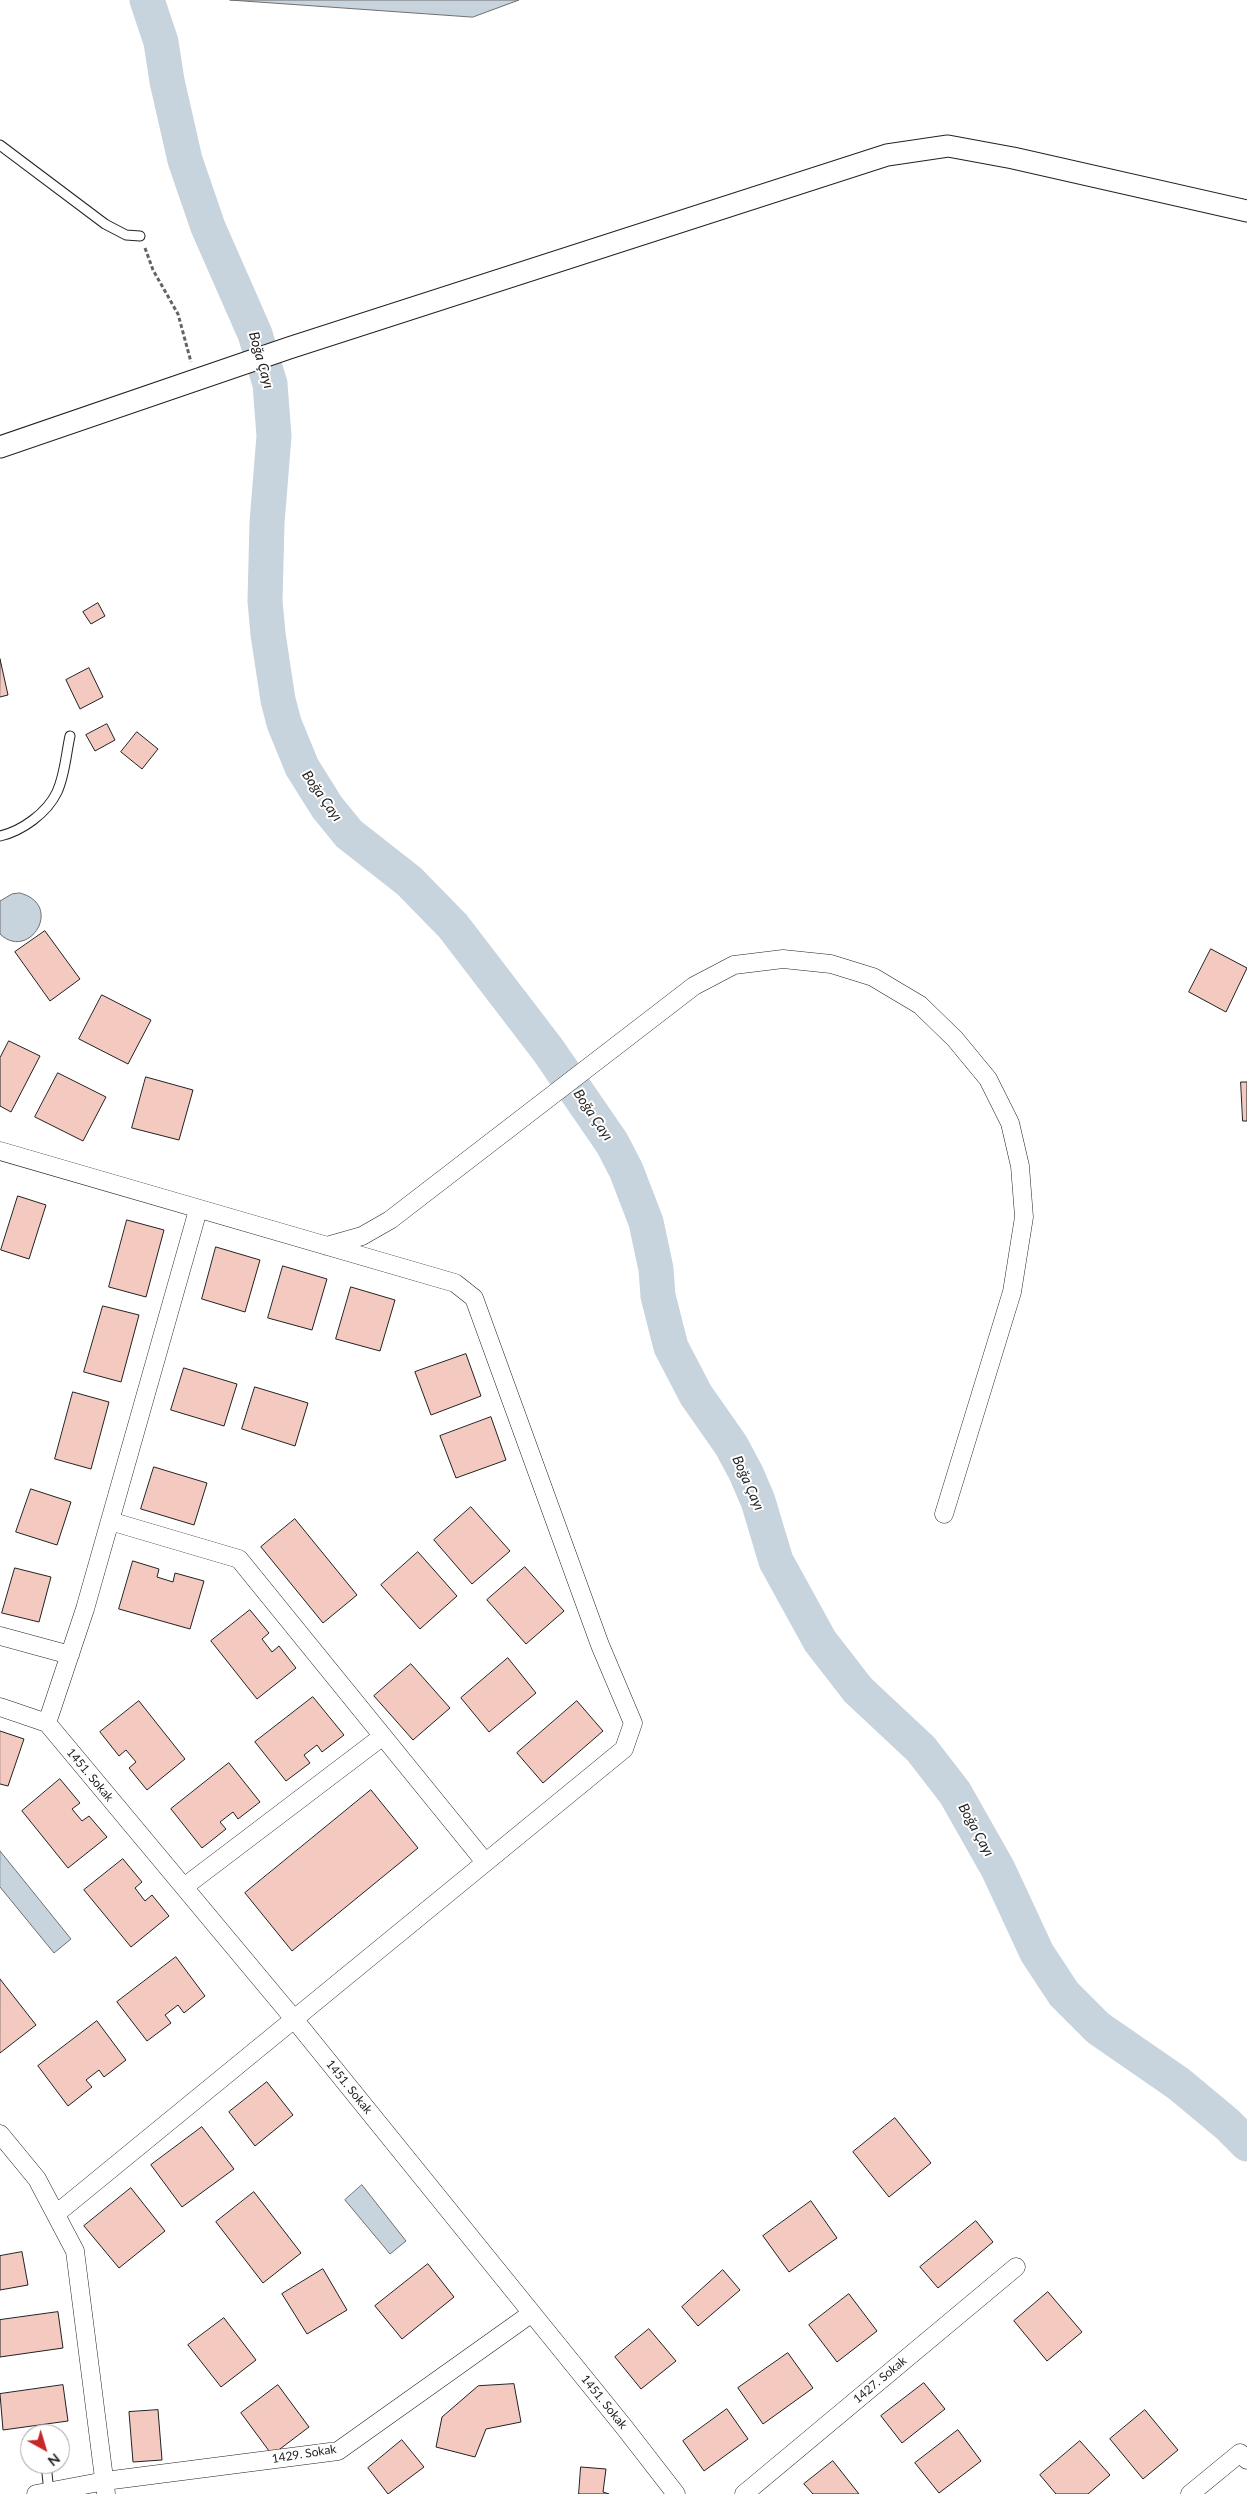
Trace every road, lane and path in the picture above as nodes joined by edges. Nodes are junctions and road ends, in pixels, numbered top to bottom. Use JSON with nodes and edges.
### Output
{"nodes":[{"id":1,"x":0,"y":145,"type":"edge"},
{"id":2,"x":1247,"y":211,"type":"edge"},
{"id":3,"x":140,"y":236,"type":"joint"},
{"id":4,"x":196,"y":380,"type":"junction"},
{"id":5,"x":0,"y":447,"type":"edge"},
{"id":6,"x":70,"y":736,"type":"dead end"},
{"id":7,"x":0,"y":836,"type":"edge"},
{"id":8,"x":0,"y":1151,"type":"edge"},
{"id":9,"x":198,"y":1210,"type":"junction"},
{"id":10,"x":327,"y":1247,"type":"junction"},
{"id":11,"x":944,"y":1514,"type":"dead end"},
{"id":12,"x":110,"y":1521,"type":"junction"},
{"id":13,"x":0,"y":1636,"type":"edge"},
{"id":14,"x":70,"y":1655,"type":"junction"},
{"id":15,"x":0,"y":1707,"type":"edge"},
{"id":16,"x":47,"y":1723,"type":"junction"},
{"id":17,"x":383,"y":1736,"type":"junction"},
{"id":18,"x":485,"y":1862,"type":"junction"},
{"id":19,"x":184,"y":1887,"type":"junction"},
{"id":20,"x":294,"y":2019,"type":"junction"},
{"id":21,"x":0,"y":2134,"type":"edge"},
{"id":22,"x":56,"y":2214,"type":"junction"},
{"id":23,"x":1016,"y":2267,"type":"dead end"},
{"id":24,"x":532,"y":2313,"type":"junction"},
{"id":25,"x":1243,"y":2456,"type":"edge"},
{"id":26,"x":45,"y":2474,"type":"edge"},
{"id":27,"x":106,"y":2488,"type":"edge"},
{"id":28,"x":42,"y":2493,"type":"edge"},
{"id":29,"x":676,"y":2494,"type":"edge"},
{"id":30,"x":744,"y":2494,"type":"edge"},
{"id":31,"x":1190,"y":2494,"type":"edge"}],
"edges":[{"from":1,"to":3,"type":"lane"},
{"from":2,"to":4,"type":"street"},
{"from":3,"to":4,"type":"path"},
{"from":4,"to":5,"type":"street"},
{"from":6,"to":7,"type":"lane"},
{"from":8,"to":9,"type":"street"},
{"from":9,"to":10,"type":"street"},
{"from":9,"to":12,"type":"street"},
{"from":10,"to":11,"type":"street"},
{"from":10,"to":18,"type":"street"},
{"from":12,"to":14,"type":"street"},
{"from":12,"to":17,"type":"street"},
{"from":13,"to":14,"type":"street"},
{"from":14,"to":16,"type":"street"},
{"from":15,"to":16,"type":"street"},
{"from":16,"to":19,"type":"street","name":"1451. Sokak"},
{"from":17,"to":18,"type":"street"},
{"from":17,"to":19,"type":"street"},
{"from":18,"to":20,"type":"street"},
{"from":19,"to":20,"type":"street","name":"1451. Sokak"},
{"from":20,"to":22,"type":"street"},
{"from":20,"to":24,"type":"street","name":"1451. Sokak"},
{"from":21,"to":22,"type":"street"},
{"from":22,"to":27,"type":"street"},
{"from":23,"to":30,"type":"street","name":"1427. Sokak"},
{"from":24,"to":27,"type":"street","name":"1429. Sokak"},
{"from":24,"to":29,"type":"street","name":"1451. Sokak"},
{"from":25,"to":31,"type":"street"},
{"from":26,"to":28,"type":"lane"},
{"from":27,"to":28,"type":"street","name":"1429. Sokak"}]}
